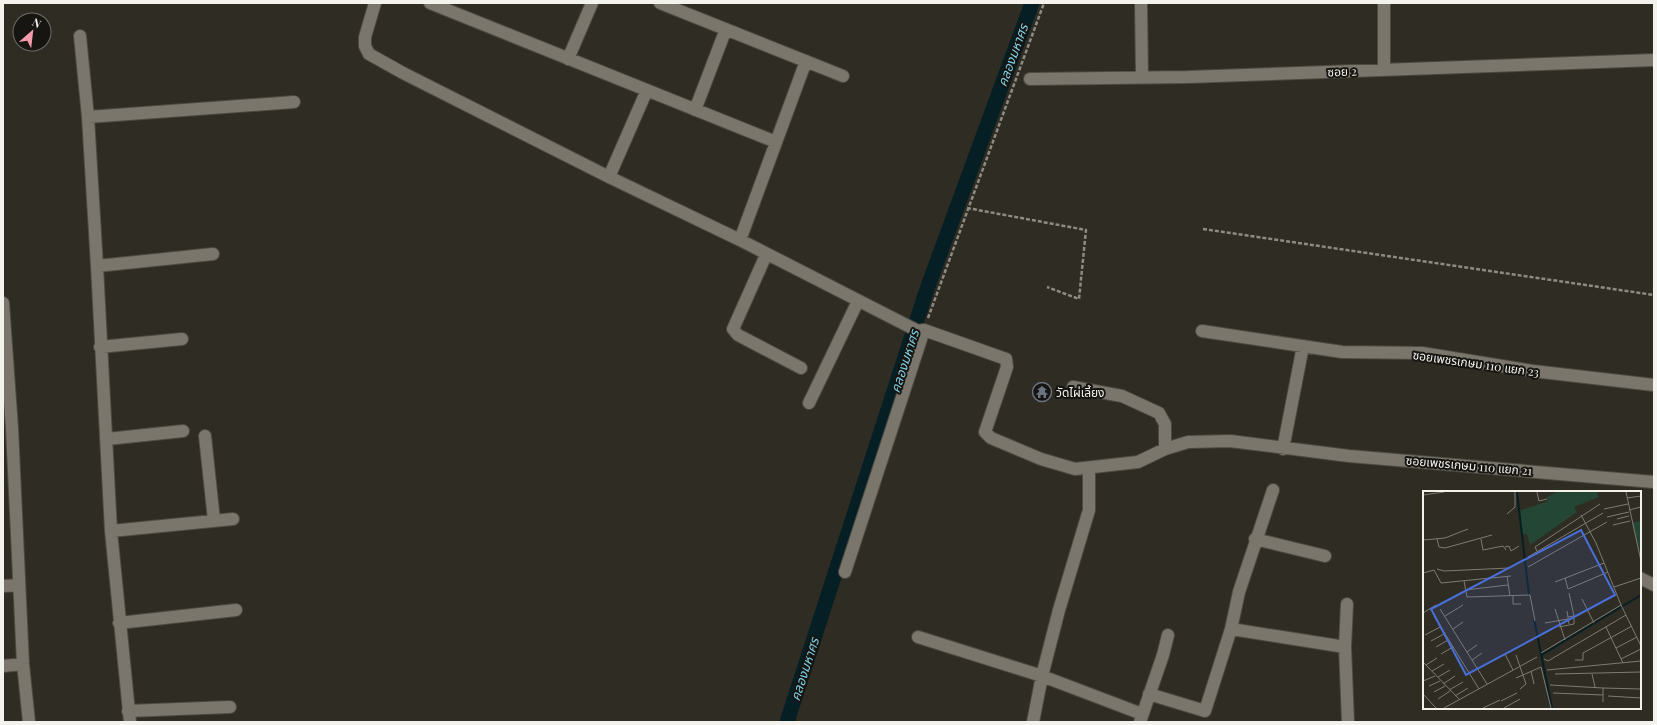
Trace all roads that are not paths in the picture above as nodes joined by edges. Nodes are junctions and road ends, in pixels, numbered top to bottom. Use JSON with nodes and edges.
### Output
{"nodes":[{"id":1,"x":375,"y":3,"type":"edge"},
{"id":2,"x":430,"y":3,"type":"edge"},
{"id":3,"x":592,"y":3,"type":"edge"},
{"id":4,"x":660,"y":3,"type":"edge"},
{"id":5,"x":1140,"y":3,"type":"edge"},
{"id":6,"x":1384,"y":3,"type":"edge"},
{"id":7,"x":726,"y":29,"type":"junction"},
{"id":8,"x":80,"y":36,"type":"dead end"},
{"id":9,"x":568,"y":59,"type":"junction"},
{"id":10,"x":1654,"y":60,"type":"edge"},
{"id":11,"x":806,"y":61,"type":"junction"},
{"id":12,"x":1384,"y":69,"type":"junction"},
{"id":13,"x":843,"y":76,"type":"dead end"},
{"id":14,"x":1142,"y":77,"type":"junction"},
{"id":15,"x":1030,"y":79,"type":"dead end"},
{"id":16,"x":647,"y":90,"type":"junction"},
{"id":17,"x":294,"y":102,"type":"dead end"},
{"id":18,"x":695,"y":110,"type":"junction"},
{"id":19,"x":88,"y":117,"type":"junction"},
{"id":20,"x":776,"y":142,"type":"junction"},
{"id":21,"x":609,"y":177,"type":"junction"},
{"id":22,"x":740,"y":240,"type":"junction"},
{"id":23,"x":213,"y":254,"type":"dead end"},
{"id":24,"x":766,"y":255,"type":"junction"},
{"id":25,"x":97,"y":266,"type":"junction"},
{"id":26,"x":858,"y":301,"type":"junction"},
{"id":27,"x":3,"y":303,"type":"edge"},
{"id":28,"x":921,"y":330,"type":"junction"},
{"id":29,"x":1202,"y":331,"type":"dead end"},
{"id":30,"x":182,"y":339,"type":"dead end"},
{"id":31,"x":4,"y":343,"type":"edge"},
{"id":32,"x":1303,"y":346,"type":"junction"},
{"id":33,"x":100,"y":347,"type":"junction"},
{"id":34,"x":801,"y":368,"type":"dead end"},
{"id":35,"x":1654,"y":385,"type":"edge"},
{"id":36,"x":1074,"y":387,"type":"dead end"},
{"id":37,"x":809,"y":403,"type":"dead end"},
{"id":38,"x":7,"y":428,"type":"edge"},
{"id":39,"x":183,"y":431,"type":"dead end"},
{"id":40,"x":205,"y":436,"type":"dead end"},
{"id":41,"x":107,"y":440,"type":"junction"},
{"id":42,"x":1166,"y":449,"type":"junction"},
{"id":43,"x":1283,"y":449,"type":"junction"},
{"id":44,"x":1089,"y":468,"type":"junction"},
{"id":45,"x":1654,"y":482,"type":"edge"},
{"id":46,"x":1273,"y":490,"type":"dead end"},
{"id":47,"x":9,"y":507,"type":"edge"},
{"id":48,"x":233,"y":519,"type":"dead end"},
{"id":49,"x":214,"y":520,"type":"junction"},
{"id":50,"x":111,"y":531,"type":"junction"},
{"id":51,"x":1255,"y":539,"type":"junction"},
{"id":52,"x":1325,"y":556,"type":"dead end"},
{"id":53,"x":845,"y":572,"type":"dead end"},
{"id":54,"x":1641,"y":578,"type":"edge"},
{"id":55,"x":19,"y":585,"type":"junction"},
{"id":56,"x":1654,"y":585,"type":"edge"},
{"id":57,"x":3,"y":586,"type":"edge"},
{"id":58,"x":1347,"y":604,"type":"dead end"},
{"id":59,"x":236,"y":610,"type":"dead end"},
{"id":60,"x":119,"y":623,"type":"junction"},
{"id":61,"x":1231,"y":629,"type":"junction"},
{"id":62,"x":1168,"y":635,"type":"dead end"},
{"id":63,"x":918,"y":637,"type":"dead end"},
{"id":64,"x":1345,"y":647,"type":"junction"},
{"id":65,"x":23,"y":664,"type":"junction"},
{"id":66,"x":3,"y":666,"type":"edge"},
{"id":67,"x":1042,"y":676,"type":"junction"},
{"id":68,"x":1149,"y":694,"type":"junction"},
{"id":69,"x":230,"y":707,"type":"dead end"},
{"id":70,"x":129,"y":717,"type":"edge"},
{"id":71,"x":1204,"y":717,"type":"edge"},
{"id":72,"x":1141,"y":718,"type":"edge"},
{"id":73,"x":29,"y":722,"type":"edge"},
{"id":74,"x":1033,"y":722,"type":"edge"},
{"id":75,"x":1348,"y":722,"type":"edge"}],
"edges":[{"from":1,"to":21,"type":"street"},
{"from":2,"to":9,"type":"street"},
{"from":3,"to":9,"type":"street"},
{"from":4,"to":7,"type":"street"},
{"from":5,"to":14,"type":"street"},
{"from":6,"to":12,"type":"street"},
{"from":7,"to":11,"type":"street"},
{"from":7,"to":18,"type":"street"},
{"from":8,"to":19,"type":"street"},
{"from":9,"to":16,"type":"street"},
{"from":10,"to":12,"type":"street","name":"ซอย 2"},
{"from":11,"to":13,"type":"street"},
{"from":11,"to":20,"type":"street"},
{"from":12,"to":14,"type":"street","name":"ซอย 2"},
{"from":14,"to":15,"type":"street","name":"ซอย 2"},
{"from":16,"to":18,"type":"street"},
{"from":16,"to":21,"type":"street"},
{"from":17,"to":19,"type":"street"},
{"from":18,"to":20,"type":"street"},
{"from":19,"to":25,"type":"street"},
{"from":20,"to":22,"type":"street"},
{"from":21,"to":22,"type":"street"},
{"from":22,"to":24,"type":"street"},
{"from":23,"to":25,"type":"street"},
{"from":24,"to":26,"type":"street"},
{"from":24,"to":34,"type":"street"},
{"from":25,"to":33,"type":"street"},
{"from":26,"to":28,"type":"street"},
{"from":26,"to":37,"type":"street"},
{"from":27,"to":31,"type":"street"},
{"from":28,"to":44,"type":"street","name":"ซอยเพชรเกษม 110 แยก 21"},
{"from":28,"to":53,"type":"street"},
{"from":29,"to":32,"type":"street","name":"ซอยเพชรเกษม 110 แยก 23"},
{"from":30,"to":33,"type":"street"},
{"from":31,"to":38,"type":"street"},
{"from":32,"to":35,"type":"street","name":"ซอยเพชรเกษม 110 แยก 23"},
{"from":32,"to":43,"type":"street"},
{"from":33,"to":41,"type":"street"},
{"from":36,"to":42,"type":"street"},
{"from":38,"to":47,"type":"street"},
{"from":39,"to":41,"type":"street"},
{"from":40,"to":49,"type":"street"},
{"from":41,"to":50,"type":"street"},
{"from":42,"to":43,"type":"street","name":"ซอยเพชรเกษม 110 แยก 21"},
{"from":42,"to":44,"type":"street","name":"ซอยเพชรเกษม 110 แยก 21"},
{"from":43,"to":45,"type":"street","name":"ซอยเพชรเกษม 110 แยก 21"},
{"from":44,"to":67,"type":"street"},
{"from":46,"to":51,"type":"street"},
{"from":47,"to":55,"type":"street"},
{"from":48,"to":49,"type":"street"},
{"from":49,"to":50,"type":"street"},
{"from":50,"to":60,"type":"street"},
{"from":51,"to":52,"type":"street"},
{"from":51,"to":61,"type":"street"},
{"from":54,"to":56,"type":"street"},
{"from":55,"to":57,"type":"street"},
{"from":55,"to":65,"type":"street"},
{"from":58,"to":64,"type":"street"},
{"from":59,"to":60,"type":"street"},
{"from":60,"to":70,"type":"street"},
{"from":61,"to":64,"type":"street"},
{"from":61,"to":71,"type":"street"},
{"from":62,"to":68,"type":"street"},
{"from":63,"to":67,"type":"street"},
{"from":64,"to":75,"type":"street"},
{"from":65,"to":66,"type":"street"},
{"from":65,"to":73,"type":"street"},
{"from":67,"to":72,"type":"street"},
{"from":67,"to":74,"type":"street"},
{"from":68,"to":71,"type":"street"},
{"from":68,"to":72,"type":"street"},
{"from":69,"to":70,"type":"street"}]}
